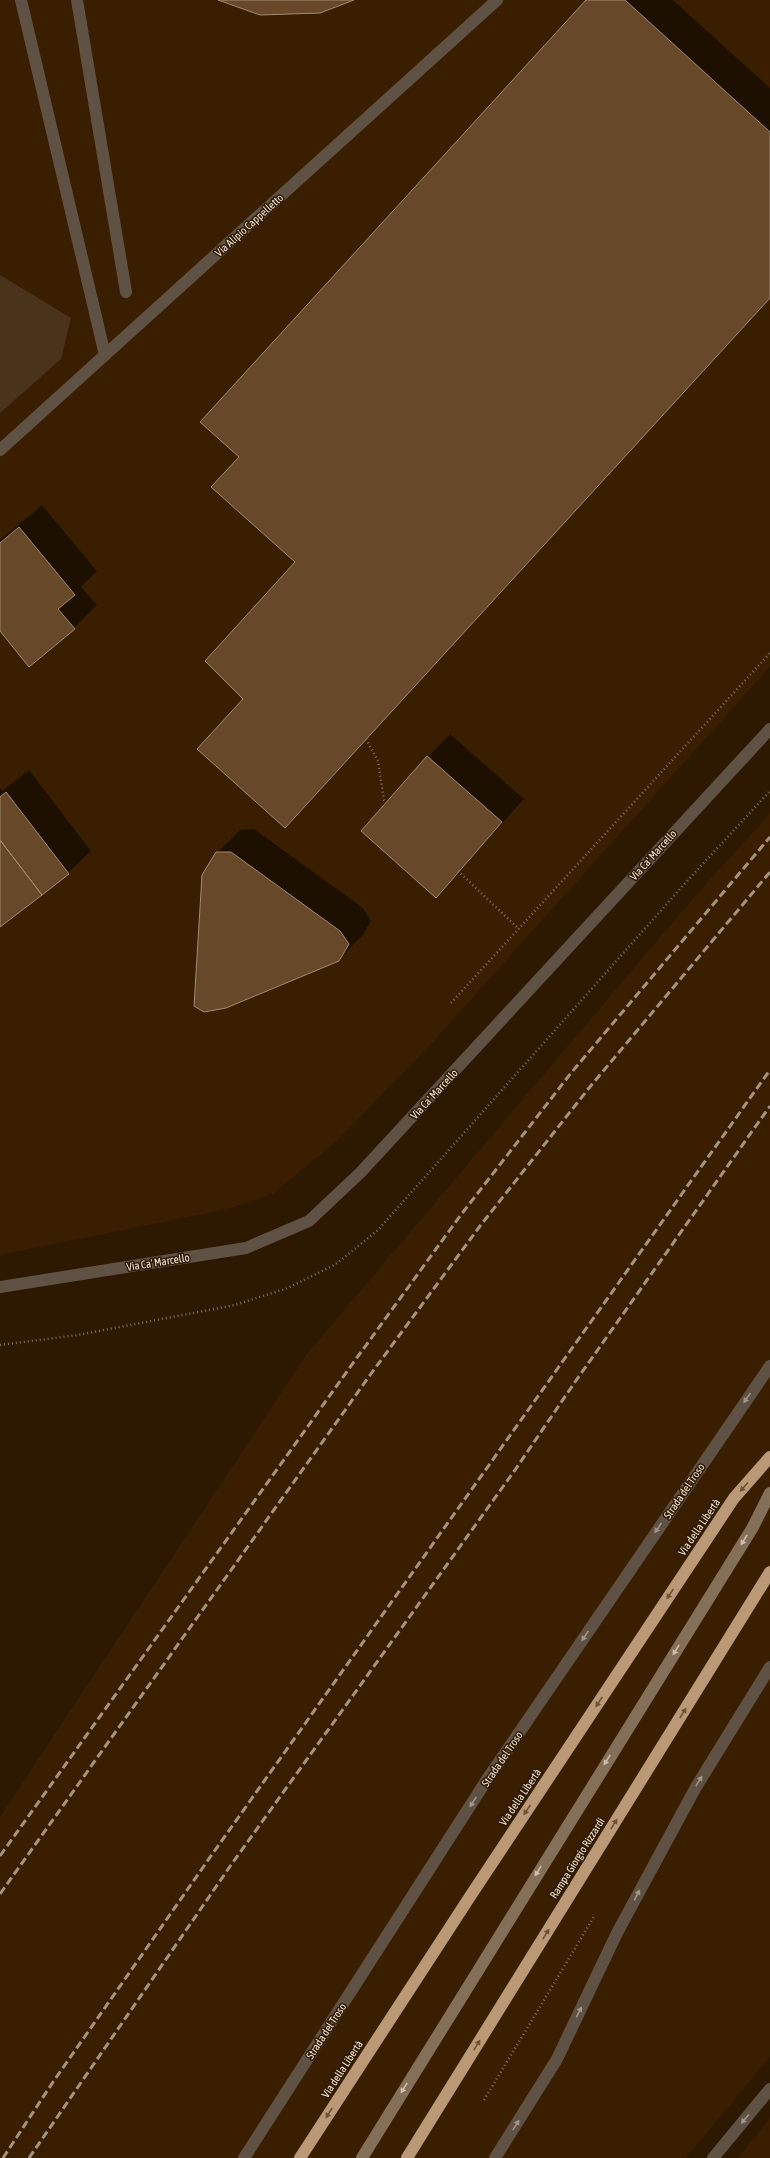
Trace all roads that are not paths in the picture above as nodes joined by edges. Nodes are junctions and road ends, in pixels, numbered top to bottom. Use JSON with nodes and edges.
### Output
{"nodes":[{"id":1,"x":21,"y":0,"type":"edge"},
{"id":2,"x":77,"y":0,"type":"edge"},
{"id":3,"x":497,"y":0,"type":"edge"},
{"id":4,"x":126,"y":292,"type":"dead end"},
{"id":5,"x":105,"y":355,"type":"junction"},
{"id":6,"x":0,"y":450,"type":"edge"},
{"id":7,"x":770,"y":729,"type":"edge"},
{"id":8,"x":0,"y":1287,"type":"edge"},
{"id":9,"x":770,"y":1366,"type":"edge"},
{"id":10,"x":770,"y":1457,"type":"edge"},
{"id":11,"x":770,"y":1494,"type":"edge"},
{"id":12,"x":770,"y":1572,"type":"edge"},
{"id":13,"x":770,"y":1667,"type":"edge"},
{"id":14,"x":770,"y":2089,"type":"edge"},
{"id":15,"x":244,"y":2158,"type":"edge"},
{"id":16,"x":300,"y":2158,"type":"edge"},
{"id":17,"x":362,"y":2158,"type":"edge"},
{"id":18,"x":407,"y":2158,"type":"edge"},
{"id":19,"x":495,"y":2158,"type":"edge"},
{"id":20,"x":713,"y":2158,"type":"edge"}],
"edges":[{"from":1,"to":5,"type":"street"},
{"from":2,"to":4,"type":"street"},
{"from":3,"to":5,"type":"street","name":"Via Alipio Cappelletto"},
{"from":5,"to":6,"type":"street","name":"Via Alipio Cappelletto"},
{"from":7,"to":8,"type":"street","name":"Via Ca' Marcello"},
{"from":9,"to":15,"type":"street","name":"Strada del Troso","one_way":true},
{"from":10,"to":16,"type":"highway","name":"Via della Libertà","one_way":true},
{"from":11,"to":17,"type":"street","one_way":true},
{"from":18,"to":12,"type":"highway","name":"Rampa Giorgio Rizzardi","one_way":true},
{"from":19,"to":13,"type":"street","one_way":true},
{"from":14,"to":20,"type":"street","one_way":true}]}
